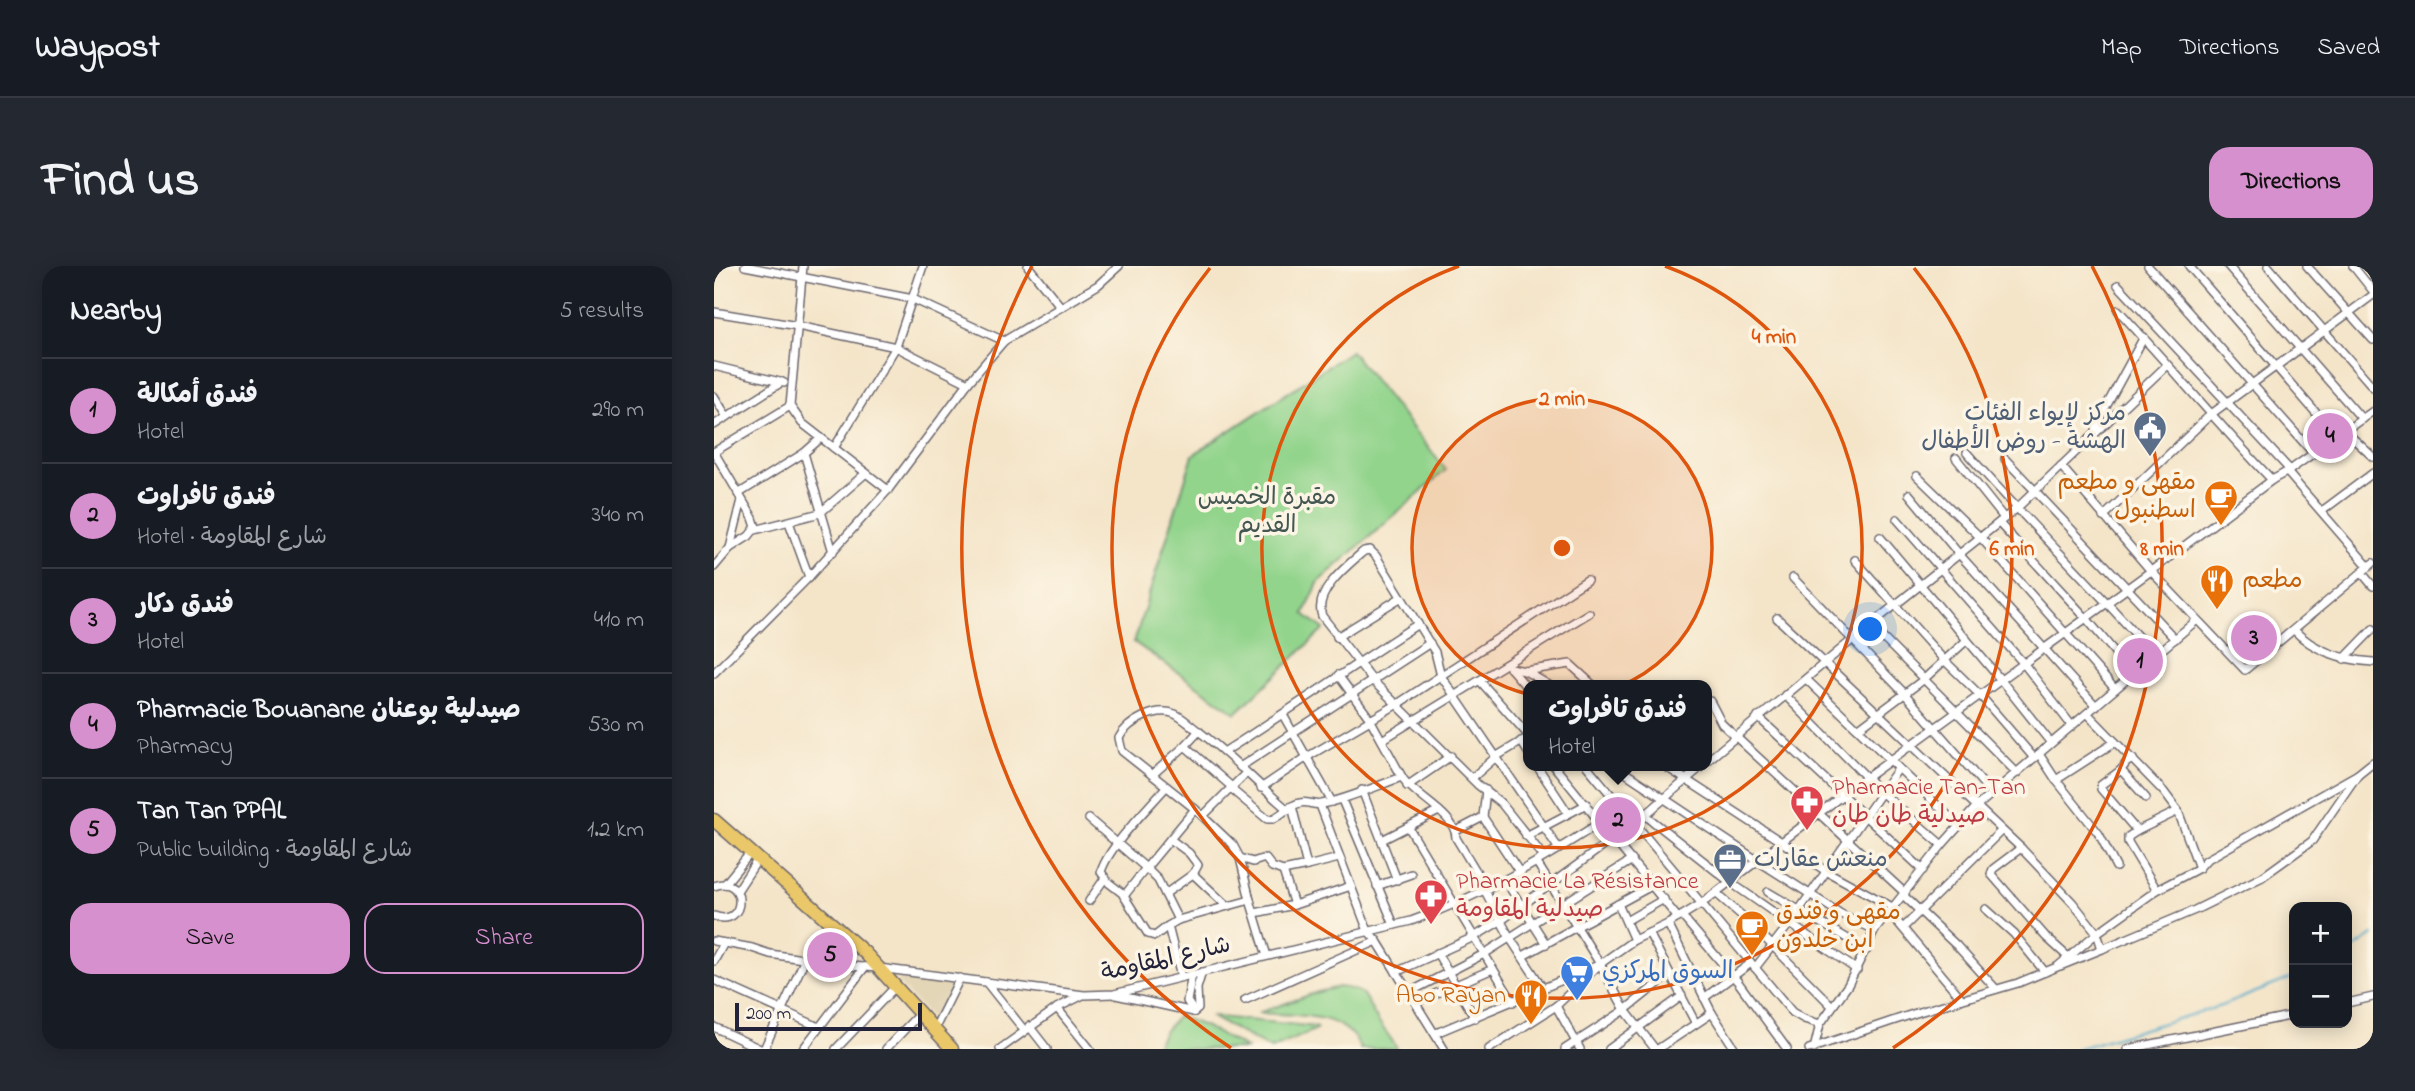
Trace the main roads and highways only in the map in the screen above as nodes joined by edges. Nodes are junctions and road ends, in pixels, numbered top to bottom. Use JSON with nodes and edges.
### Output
{"nodes":[{"id":1,"x":714,"y":820,"type":"edge"},
{"id":2,"x":946,"y":1047,"type":"edge"}],
"edges":[{"from":1,"to":2,"type":"main road"}]}
